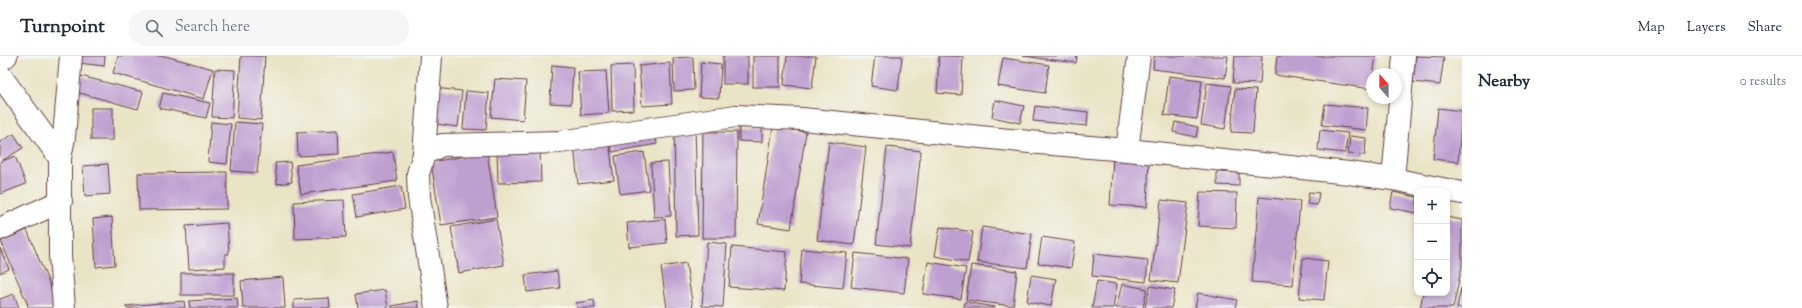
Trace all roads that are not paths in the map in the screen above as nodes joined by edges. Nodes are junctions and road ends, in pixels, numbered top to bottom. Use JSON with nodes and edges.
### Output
{"nodes":[{"id":1,"x":6,"y":56,"type":"edge"},
{"id":2,"x":71,"y":56,"type":"edge"},
{"id":3,"x":431,"y":56,"type":"edge"},
{"id":4,"x":1139,"y":56,"type":"edge"},
{"id":5,"x":1404,"y":56,"type":"edge"},
{"id":6,"x":0,"y":60,"type":"edge"},
{"id":7,"x":0,"y":75,"type":"edge"},
{"id":8,"x":1127,"y":150,"type":"junction"},
{"id":9,"x":424,"y":154,"type":"junction"},
{"id":10,"x":60,"y":158,"type":"junction"},
{"id":11,"x":1393,"y":179,"type":"junction"},
{"id":12,"x":1462,"y":193,"type":"edge"},
{"id":13,"x":61,"y":202,"type":"junction"},
{"id":14,"x":0,"y":229,"type":"edge"},
{"id":15,"x":64,"y":308,"type":"edge"},
{"id":16,"x":436,"y":308,"type":"edge"}],
"edges":[{"from":1,"to":6,"type":"street"},
{"from":2,"to":10,"type":"street"},
{"from":3,"to":9,"type":"street"},
{"from":4,"to":8,"type":"street"},
{"from":5,"to":11,"type":"street"},
{"from":7,"to":10,"type":"street"},
{"from":8,"to":9,"type":"street"},
{"from":8,"to":11,"type":"street"},
{"from":9,"to":16,"type":"street"},
{"from":10,"to":13,"type":"street"},
{"from":11,"to":12,"type":"street"},
{"from":13,"to":14,"type":"street"},
{"from":13,"to":15,"type":"street"}]}
